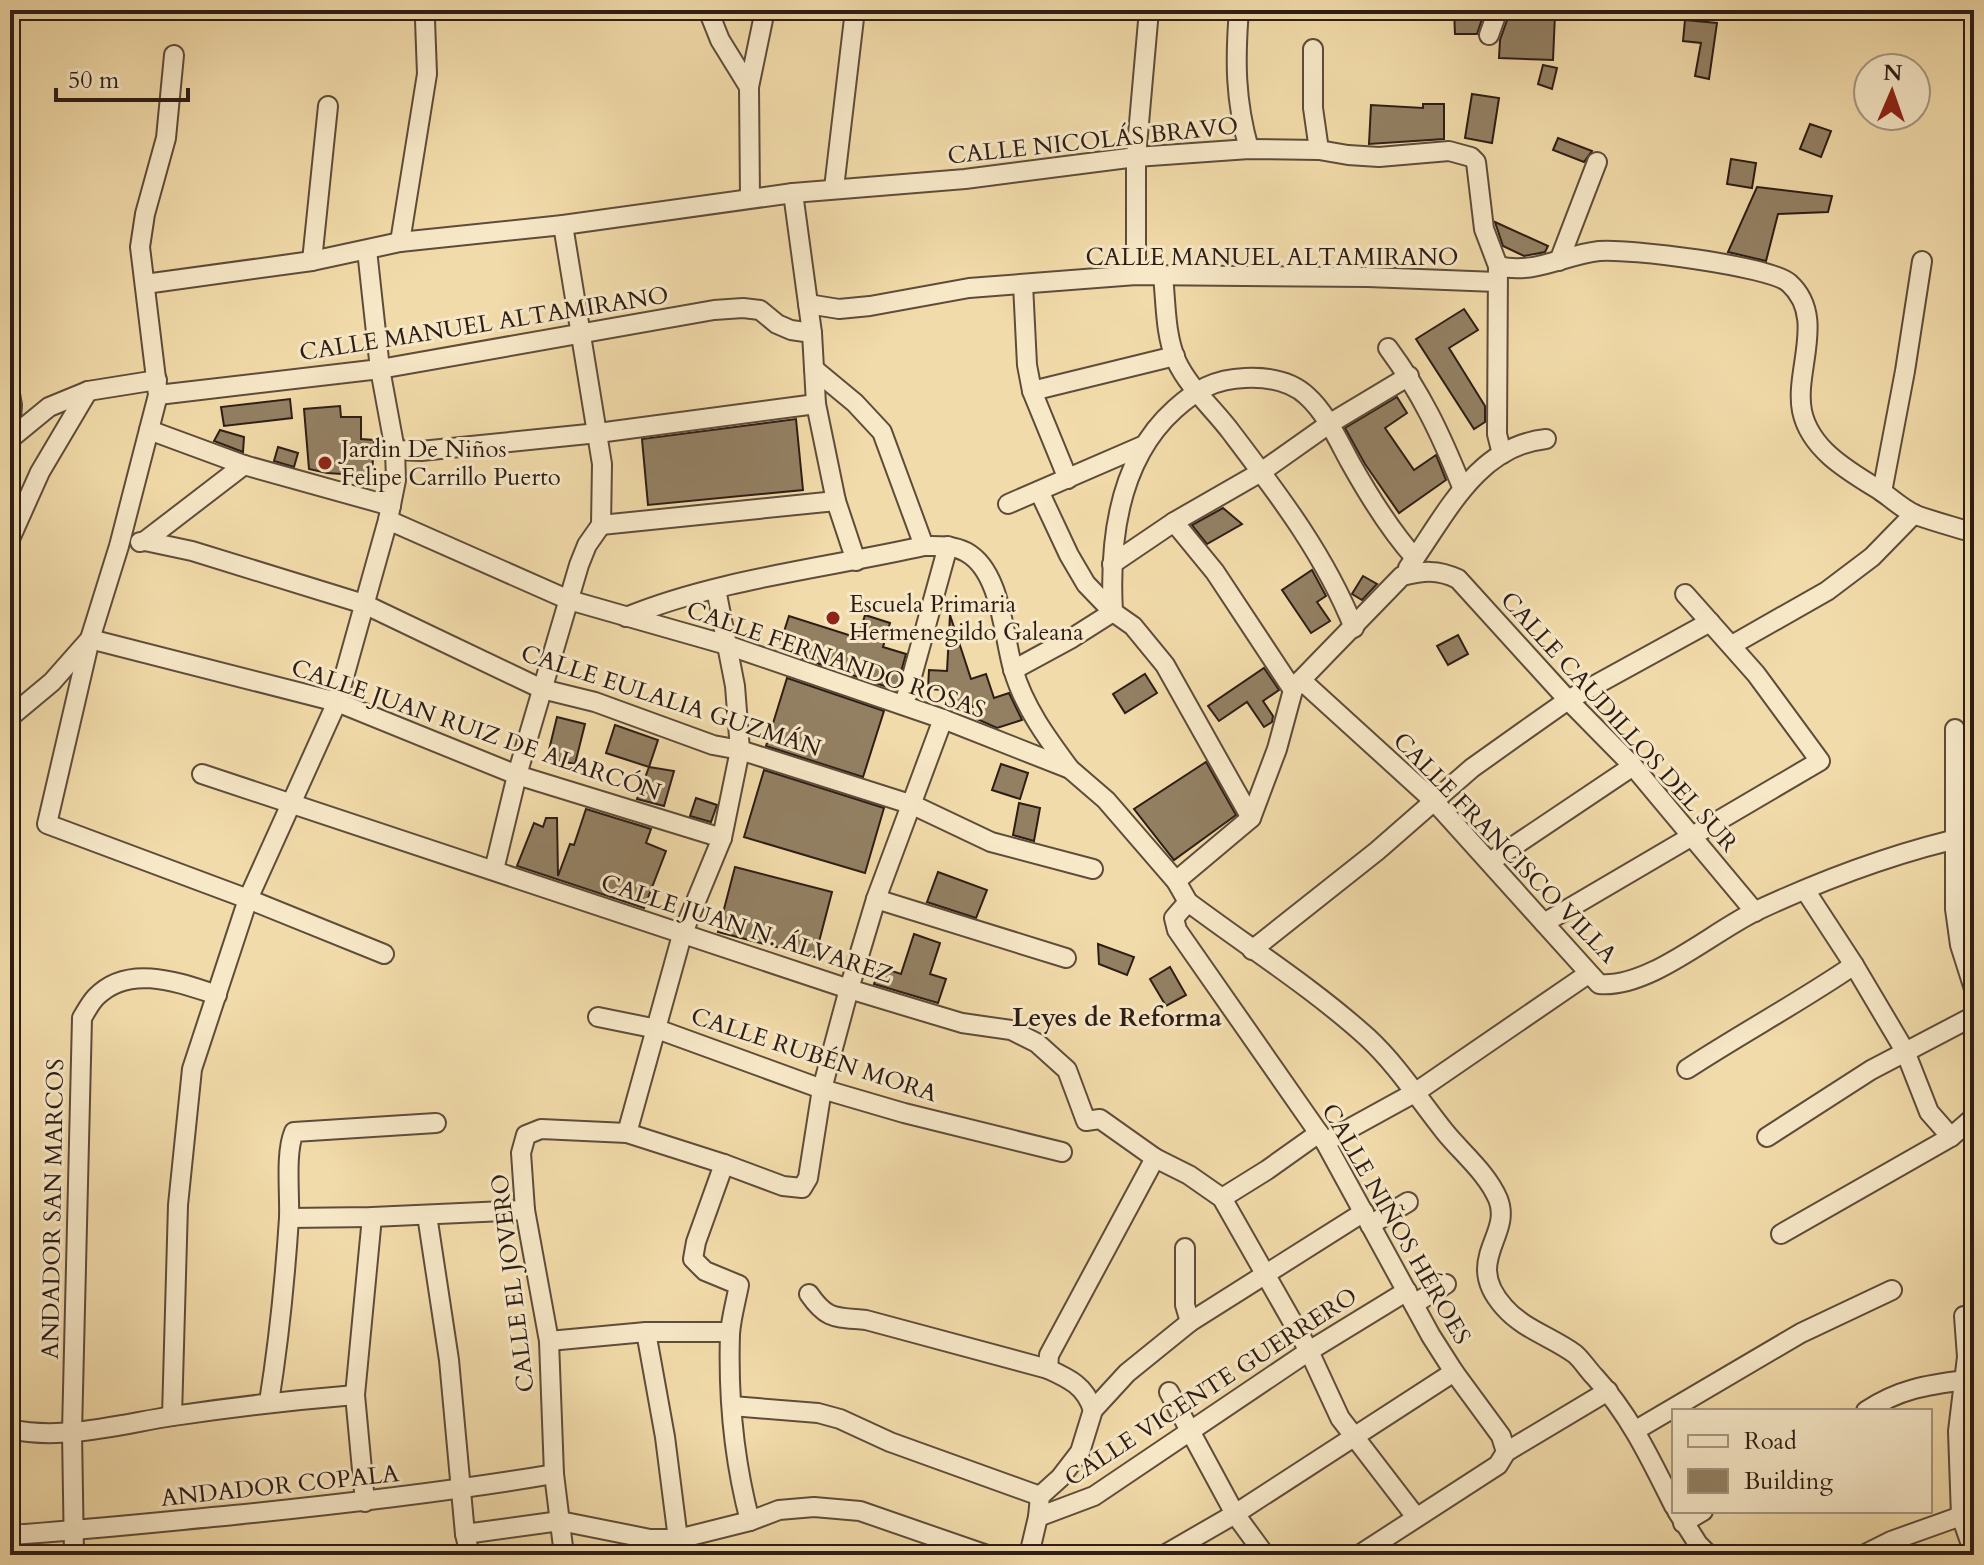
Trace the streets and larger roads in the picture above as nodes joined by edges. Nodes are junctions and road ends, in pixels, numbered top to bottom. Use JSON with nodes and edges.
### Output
{"nodes":[{"id":1,"x":708,"y":10,"type":"edge"},
{"id":2,"x":765,"y":10,"type":"edge"},
{"id":3,"x":855,"y":10,"type":"edge"},
{"id":4,"x":1149,"y":10,"type":"edge"},
{"id":5,"x":1239,"y":10,"type":"edge"},
{"id":6,"x":1498,"y":10,"type":"edge"},
{"id":7,"x":425,"y":20,"type":"dead end"},
{"id":8,"x":1489,"y":35,"type":"dead end"},
{"id":9,"x":1313,"y":49,"type":"dead end"},
{"id":10,"x":174,"y":55,"type":"dead end"},
{"id":11,"x":749,"y":87,"type":"junction"},
{"id":12,"x":328,"y":106,"type":"dead end"},
{"id":13,"x":1249,"y":149,"type":"junction"},
{"id":14,"x":1319,"y":150,"type":"junction"},
{"id":15,"x":1136,"y":157,"type":"junction"},
{"id":16,"x":1597,"y":162,"type":"dead end"},
{"id":17,"x":834,"y":188,"type":"junction"},
{"id":18,"x":793,"y":193,"type":"junction"},
{"id":19,"x":750,"y":198,"type":"junction"},
{"id":20,"x":563,"y":225,"type":"junction"},
{"id":21,"x":400,"y":242,"type":"junction"},
{"id":22,"x":367,"y":250,"type":"junction"},
{"id":23,"x":312,"y":261,"type":"junction"},
{"id":24,"x":1559,"y":261,"type":"junction"},
{"id":25,"x":1922,"y":261,"type":"dead end"},
{"id":26,"x":1498,"y":274,"type":"junction"},
{"id":27,"x":1136,"y":275,"type":"junction"},
{"id":28,"x":1163,"y":276,"type":"junction"},
{"id":29,"x":145,"y":284,"type":"junction"},
{"id":30,"x":1023,"y":284,"type":"junction"},
{"id":31,"x":808,"y":304,"type":"junction"},
{"id":32,"x":579,"y":333,"type":"junction"},
{"id":33,"x":812,"y":333,"type":"junction"},
{"id":34,"x":1388,"y":348,"type":"dead end"},
{"id":35,"x":1175,"y":356,"type":"junction"},
{"id":36,"x":380,"y":369,"type":"junction"},
{"id":37,"x":814,"y":369,"type":"junction"},
{"id":38,"x":1409,"y":376,"type":"junction"},
{"id":39,"x":158,"y":388,"type":"junction"},
{"id":40,"x":1196,"y":390,"type":"junction"},
{"id":41,"x":88,"y":391,"type":"junction"},
{"id":42,"x":1032,"y":391,"type":"junction"},
{"id":43,"x":10,"y":394,"type":"edge"},
{"id":44,"x":816,"y":404,"type":"junction"},
{"id":45,"x":1329,"y":424,"type":"junction"},
{"id":46,"x":149,"y":430,"type":"junction"},
{"id":47,"x":598,"y":433,"type":"junction"},
{"id":48,"x":10,"y":437,"type":"edge"},
{"id":49,"x":1546,"y":439,"type":"dead end"},
{"id":50,"x":1142,"y":446,"type":"junction"},
{"id":51,"x":395,"y":450,"type":"junction"},
{"id":52,"x":1502,"y":454,"type":"junction"},
{"id":53,"x":244,"y":465,"type":"junction"},
{"id":54,"x":1261,"y":472,"type":"junction"},
{"id":55,"x":1068,"y":479,"type":"junction"},
{"id":56,"x":1462,"y":487,"type":"junction"},
{"id":57,"x":1039,"y":491,"type":"junction"},
{"id":58,"x":1882,"y":492,"type":"junction"},
{"id":59,"x":836,"y":501,"type":"junction"},
{"id":60,"x":1008,"y":504,"type":"dead end"},
{"id":61,"x":390,"y":513,"type":"junction"},
{"id":62,"x":1914,"y":514,"type":"junction"},
{"id":63,"x":1174,"y":522,"type":"junction"},
{"id":64,"x":601,"y":525,"type":"junction"},
{"id":65,"x":1974,"y":533,"type":"edge"},
{"id":66,"x":10,"y":539,"type":"edge"},
{"id":67,"x":145,"y":541,"type":"junction"},
{"id":68,"x":119,"y":546,"type":"junction"},
{"id":69,"x":924,"y":546,"type":"junction"},
{"id":70,"x":948,"y":546,"type":"junction"},
{"id":71,"x":1415,"y":558,"type":"junction"},
{"id":72,"x":856,"y":561,"type":"junction"},
{"id":73,"x":1112,"y":564,"type":"junction"},
{"id":74,"x":1402,"y":576,"type":"junction"},
{"id":75,"x":716,"y":589,"type":"junction"},
{"id":76,"x":1685,"y":594,"type":"dead end"},
{"id":77,"x":569,"y":600,"type":"junction"},
{"id":78,"x":364,"y":604,"type":"junction"},
{"id":79,"x":1113,"y":612,"type":"junction"},
{"id":80,"x":626,"y":617,"type":"junction"},
{"id":81,"x":1710,"y":622,"type":"junction"},
{"id":82,"x":1354,"y":628,"type":"junction"},
{"id":83,"x":90,"y":639,"type":"junction"},
{"id":84,"x":727,"y":645,"type":"junction"},
{"id":85,"x":1732,"y":645,"type":"junction"},
{"id":86,"x":1013,"y":670,"type":"junction"},
{"id":87,"x":1297,"y":685,"type":"junction"},
{"id":88,"x":542,"y":689,"type":"junction"},
{"id":89,"x":1568,"y":700,"type":"junction"},
{"id":90,"x":337,"y":702,"type":"junction"},
{"id":91,"x":904,"y":705,"type":"junction"},
{"id":92,"x":10,"y":717,"type":"edge"},
{"id":93,"x":943,"y":719,"type":"junction"},
{"id":94,"x":1955,"y":729,"type":"dead end"},
{"id":95,"x":740,"y":750,"type":"junction"},
{"id":96,"x":1633,"y":766,"type":"junction"},
{"id":97,"x":1070,"y":769,"type":"junction"},
{"id":98,"x":202,"y":774,"type":"dead end"},
{"id":99,"x":517,"y":775,"type":"junction"},
{"id":100,"x":1434,"y":801,"type":"junction"},
{"id":101,"x":291,"y":804,"type":"junction"},
{"id":102,"x":913,"y":805,"type":"junction"},
{"id":103,"x":1251,"y":818,"type":"junction"},
{"id":104,"x":1693,"y":836,"type":"junction"},
{"id":105,"x":1965,"y":837,"type":"edge"},
{"id":106,"x":722,"y":838,"type":"junction"},
{"id":107,"x":1490,"y":862,"type":"junction"},
{"id":108,"x":1093,"y":869,"type":"dead end"},
{"id":109,"x":494,"y":870,"type":"junction"},
{"id":110,"x":1176,"y":881,"type":"junction"},
{"id":111,"x":1805,"y":890,"type":"junction"},
{"id":112,"x":248,"y":899,"type":"junction"},
{"id":113,"x":876,"y":899,"type":"junction"},
{"id":114,"x":1188,"y":902,"type":"junction"},
{"id":115,"x":1755,"y":912,"type":"junction"},
{"id":116,"x":1544,"y":923,"type":"junction"},
{"id":117,"x":682,"y":935,"type":"junction"},
{"id":118,"x":1252,"y":950,"type":"junction"},
{"id":119,"x":384,"y":954,"type":"dead end"},
{"id":120,"x":1066,"y":958,"type":"dead end"},
{"id":121,"x":1854,"y":965,"type":"junction"},
{"id":122,"x":1588,"y":974,"type":"junction"},
{"id":123,"x":849,"y":989,"type":"junction"},
{"id":124,"x":1974,"y":989,"type":"edge"},
{"id":125,"x":217,"y":995,"type":"junction"},
{"id":126,"x":1974,"y":1016,"type":"edge"},
{"id":127,"x":598,"y":1017,"type":"dead end"},
{"id":128,"x":657,"y":1029,"type":"junction"},
{"id":129,"x":1905,"y":1051,"type":"junction"},
{"id":130,"x":1687,"y":1069,"type":"dead end"},
{"id":131,"x":822,"y":1089,"type":"junction"},
{"id":132,"x":1416,"y":1092,"type":"junction"},
{"id":133,"x":1974,"y":1117,"type":"edge"},
{"id":134,"x":436,"y":1123,"type":"dead end"},
{"id":135,"x":627,"y":1133,"type":"junction"},
{"id":136,"x":1322,"y":1137,"type":"junction"},
{"id":137,"x":1767,"y":1137,"type":"dead end"},
{"id":138,"x":1951,"y":1137,"type":"junction"},
{"id":139,"x":1062,"y":1152,"type":"dead end"},
{"id":140,"x":1155,"y":1158,"type":"junction"},
{"id":141,"x":724,"y":1164,"type":"junction"},
{"id":142,"x":1222,"y":1198,"type":"junction"},
{"id":143,"x":1408,"y":1202,"type":"dead end"},
{"id":144,"x":525,"y":1210,"type":"junction"},
{"id":145,"x":427,"y":1215,"type":"junction"},
{"id":146,"x":372,"y":1217,"type":"junction"},
{"id":147,"x":289,"y":1218,"type":"junction"},
{"id":148,"x":1367,"y":1218,"type":"junction"},
{"id":149,"x":1781,"y":1234,"type":"dead end"},
{"id":150,"x":1185,"y":1248,"type":"dead end"},
{"id":151,"x":1267,"y":1275,"type":"junction"},
{"id":152,"x":1446,"y":1284,"type":"dead end"},
{"id":153,"x":1892,"y":1290,"type":"dead end"},
{"id":154,"x":809,"y":1294,"type":"dead end"},
{"id":155,"x":1410,"y":1297,"type":"junction"},
{"id":156,"x":1964,"y":1316,"type":"dead end"},
{"id":157,"x":1190,"y":1322,"type":"junction"},
{"id":158,"x":646,"y":1332,"type":"junction"},
{"id":159,"x":730,"y":1332,"type":"junction"},
{"id":160,"x":549,"y":1341,"type":"junction"},
{"id":161,"x":1309,"y":1351,"type":"junction"},
{"id":162,"x":1971,"y":1356,"type":"edge"},
{"id":163,"x":1048,"y":1369,"type":"junction"},
{"id":164,"x":1454,"y":1372,"type":"junction"},
{"id":165,"x":1965,"y":1380,"type":"junction"},
{"id":166,"x":1608,"y":1391,"type":"junction"},
{"id":167,"x":1169,"y":1392,"type":"dead end"},
{"id":168,"x":355,"y":1395,"type":"junction"},
{"id":169,"x":269,"y":1402,"type":"junction"},
{"id":170,"x":732,"y":1406,"type":"junction"},
{"id":171,"x":1869,"y":1409,"type":"edge"},
{"id":172,"x":1093,"y":1410,"type":"junction"},
{"id":173,"x":172,"y":1416,"type":"junction"},
{"id":174,"x":10,"y":1429,"type":"edge"},
{"id":175,"x":1636,"y":1430,"type":"junction"},
{"id":176,"x":1188,"y":1431,"type":"junction"},
{"id":177,"x":72,"y":1432,"type":"junction"},
{"id":178,"x":1353,"y":1437,"type":"junction"},
{"id":179,"x":1506,"y":1452,"type":"junction"},
{"id":180,"x":554,"y":1474,"type":"junction"},
{"id":181,"x":462,"y":1490,"type":"junction"},
{"id":182,"x":1040,"y":1496,"type":"junction"},
{"id":183,"x":1672,"y":1501,"type":"edge"},
{"id":184,"x":365,"y":1502,"type":"junction"},
{"id":185,"x":1678,"y":1513,"type":"edge"},
{"id":186,"x":1235,"y":1514,"type":"junction"},
{"id":187,"x":1961,"y":1516,"type":"junction"},
{"id":188,"x":1038,"y":1517,"type":"junction"},
{"id":189,"x":1416,"y":1517,"type":"junction"},
{"id":190,"x":560,"y":1521,"type":"junction"},
{"id":191,"x":750,"y":1521,"type":"junction"},
{"id":192,"x":73,"y":1531,"type":"junction"},
{"id":193,"x":465,"y":1534,"type":"junction"},
{"id":194,"x":10,"y":1535,"type":"edge"},
{"id":195,"x":678,"y":1539,"type":"junction"},
{"id":196,"x":1974,"y":1553,"type":"edge"},
{"id":197,"x":74,"y":1555,"type":"edge"},
{"id":198,"x":470,"y":1555,"type":"edge"},
{"id":199,"x":564,"y":1555,"type":"edge"},
{"id":200,"x":987,"y":1555,"type":"edge"},
{"id":201,"x":1029,"y":1555,"type":"edge"},
{"id":202,"x":1164,"y":1555,"type":"edge"},
{"id":203,"x":1265,"y":1555,"type":"edge"},
{"id":204,"x":1359,"y":1555,"type":"edge"},
{"id":205,"x":1709,"y":1555,"type":"edge"},
{"id":206,"x":1863,"y":1555,"type":"edge"}],
"edges":[{"from":1,"to":11,"type":"street"},
{"from":2,"to":11,"type":"street"},
{"from":3,"to":17,"type":"street"},
{"from":4,"to":15,"type":"street"},
{"from":5,"to":13,"type":"street"},
{"from":6,"to":8,"type":"street"},
{"from":7,"to":21,"type":"street"},
{"from":9,"to":14,"type":"street"},
{"from":10,"to":29,"type":"street"},
{"from":11,"to":19,"type":"street"},
{"from":12,"to":23,"type":"street"},
{"from":13,"to":14,"type":"street","name":"CALLE NICOLÁS BRAVO"},
{"from":13,"to":15,"type":"street","name":"CALLE NICOLÁS BRAVO"},
{"from":14,"to":26,"type":"street","name":"CALLE NICOLÁS BRAVO"},
{"from":15,"to":17,"type":"street","name":"CALLE NICOLÁS BRAVO"},
{"from":15,"to":27,"type":"street"},
{"from":16,"to":24,"type":"street"},
{"from":17,"to":18,"type":"street","name":"CALLE NICOLÁS BRAVO"},
{"from":18,"to":19,"type":"street","name":"CALLE NICOLÁS BRAVO"},
{"from":18,"to":31,"type":"street"},
{"from":19,"to":20,"type":"street","name":"CALLE NICOLÁS BRAVO"},
{"from":20,"to":21,"type":"street","name":"CALLE NICOLÁS BRAVO"},
{"from":20,"to":32,"type":"street"},
{"from":21,"to":22,"type":"street","name":"CALLE NICOLÁS BRAVO"},
{"from":22,"to":23,"type":"street","name":"CALLE NICOLÁS BRAVO"},
{"from":22,"to":36,"type":"street"},
{"from":23,"to":29,"type":"street","name":"CALLE NICOLÁS BRAVO"},
{"from":24,"to":26,"type":"street","name":"CALLE MANUEL ALTAMIRANO"},
{"from":24,"to":58,"type":"street","name":"CALLE MANUEL ALTAMIRANO"},
{"from":25,"to":58,"type":"street"},
{"from":26,"to":28,"type":"street","name":"CALLE MANUEL ALTAMIRANO"},
{"from":26,"to":52,"type":"street","name":"CALLE NICOLÁS BRAVO"},
{"from":27,"to":28,"type":"street","name":"CALLE MANUEL ALTAMIRANO"},
{"from":27,"to":30,"type":"street","name":"CALLE MANUEL ALTAMIRANO"},
{"from":28,"to":35,"type":"street"},
{"from":29,"to":39,"type":"street"},
{"from":30,"to":31,"type":"street","name":"CALLE MANUEL ALTAMIRANO"},
{"from":30,"to":42,"type":"street"},
{"from":31,"to":33,"type":"street"},
{"from":32,"to":33,"type":"street","name":"CALLE MANUEL ALTAMIRANO"},
{"from":32,"to":36,"type":"street","name":"CALLE MANUEL ALTAMIRANO"},
{"from":32,"to":47,"type":"street"},
{"from":33,"to":37,"type":"street"},
{"from":34,"to":38,"type":"street"},
{"from":35,"to":40,"type":"street"},
{"from":35,"to":42,"type":"street"},
{"from":36,"to":39,"type":"street","name":"CALLE MANUEL ALTAMIRANO"},
{"from":36,"to":51,"type":"street"},
{"from":37,"to":44,"type":"street"},
{"from":37,"to":69,"type":"street"},
{"from":38,"to":45,"type":"street"},
{"from":38,"to":56,"type":"street"},
{"from":39,"to":41,"type":"street","name":"CALLE MANUEL ALTAMIRANO"},
{"from":39,"to":46,"type":"street"},
{"from":40,"to":45,"type":"street"},
{"from":40,"to":50,"type":"street"},
{"from":40,"to":54,"type":"street"},
{"from":41,"to":48,"type":"street","name":"CALLE MANUEL ALTAMIRANO"},
{"from":41,"to":66,"type":"street"},
{"from":42,"to":55,"type":"street"},
{"from":43,"to":48,"type":"street"},
{"from":44,"to":47,"type":"street"},
{"from":44,"to":59,"type":"street"},
{"from":45,"to":54,"type":"street"},
{"from":45,"to":71,"type":"street"},
{"from":46,"to":53,"type":"street","name":"CALLE FERNANDO ROSAS"},
{"from":46,"to":68,"type":"street"},
{"from":47,"to":51,"type":"street"},
{"from":47,"to":64,"type":"street"},
{"from":49,"to":52,"type":"street"},
{"from":50,"to":55,"type":"street"},
{"from":50,"to":73,"type":"street"},
{"from":51,"to":61,"type":"street"},
{"from":52,"to":56,"type":"street"},
{"from":53,"to":61,"type":"street","name":"CALLE FERNANDO ROSAS"},
{"from":53,"to":67,"type":"street"},
{"from":54,"to":63,"type":"street"},
{"from":54,"to":82,"type":"street"},
{"from":55,"to":57,"type":"street"},
{"from":56,"to":71,"type":"street"},
{"from":57,"to":60,"type":"street"},
{"from":57,"to":79,"type":"street"},
{"from":58,"to":62,"type":"street"},
{"from":59,"to":64,"type":"street"},
{"from":59,"to":72,"type":"street"},
{"from":61,"to":77,"type":"street","name":"CALLE FERNANDO ROSAS"},
{"from":61,"to":78,"type":"street"},
{"from":62,"to":65,"type":"street"},
{"from":62,"to":85,"type":"street"},
{"from":63,"to":73,"type":"street"},
{"from":63,"to":87,"type":"street","name":"CALLE FRANCISCO VILLA"},
{"from":64,"to":77,"type":"street"},
{"from":67,"to":68,"type":"street"},
{"from":67,"to":78,"type":"street","name":"CALLE EULALIA GUZMÁN"},
{"from":68,"to":83,"type":"street"},
{"from":69,"to":70,"type":"street","name":"CALLE FERNANDO ROSAS"},
{"from":69,"to":72,"type":"street","name":"CALLE FERNANDO ROSAS"},
{"from":70,"to":86,"type":"street"},
{"from":70,"to":91,"type":"street"},
{"from":71,"to":74,"type":"street"},
{"from":72,"to":75,"type":"street","name":"CALLE FERNANDO ROSAS"},
{"from":73,"to":79,"type":"street"},
{"from":74,"to":82,"type":"street"},
{"from":74,"to":89,"type":"street","name":"CALLE CAUDILLOS DEL SUR"},
{"from":75,"to":80,"type":"street","name":"CALLE FERNANDO ROSAS"},
{"from":75,"to":84,"type":"street"},
{"from":76,"to":81,"type":"street"},
{"from":77,"to":80,"type":"street","name":"CALLE FERNANDO ROSAS"},
{"from":77,"to":88,"type":"street"},
{"from":78,"to":88,"type":"street","name":"CALLE EULALIA GUZMÁN"},
{"from":78,"to":90,"type":"street"},
{"from":79,"to":86,"type":"street"},
{"from":79,"to":103,"type":"street"},
{"from":80,"to":84,"type":"street","name":"CALLE FERNANDO ROSAS"},
{"from":81,"to":85,"type":"street"},
{"from":81,"to":89,"type":"street"},
{"from":82,"to":87,"type":"street"},
{"from":83,"to":90,"type":"street","name":"CALLE JUAN RUIZ DE ALARCÓN"},
{"from":83,"to":92,"type":"street"},
{"from":83,"to":112,"type":"street"},
{"from":84,"to":91,"type":"street","name":"CALLE FERNANDO ROSAS"},
{"from":84,"to":95,"type":"street"},
{"from":85,"to":104,"type":"street"},
{"from":86,"to":97,"type":"street"},
{"from":87,"to":100,"type":"street","name":"CALLE FRANCISCO VILLA"},
{"from":87,"to":103,"type":"street"},
{"from":88,"to":95,"type":"street","name":"CALLE EULALIA GUZMÁN"},
{"from":88,"to":99,"type":"street"},
{"from":89,"to":96,"type":"street","name":"CALLE CAUDILLOS DEL SUR"},
{"from":89,"to":100,"type":"street"},
{"from":90,"to":99,"type":"street","name":"CALLE JUAN RUIZ DE ALARCÓN"},
{"from":90,"to":101,"type":"street"},
{"from":91,"to":93,"type":"street","name":"CALLE FERNANDO ROSAS"},
{"from":93,"to":97,"type":"street","name":"CALLE FERNANDO ROSAS"},
{"from":93,"to":102,"type":"street"},
{"from":94,"to":105,"type":"street"},
{"from":95,"to":102,"type":"street","name":"CALLE EULALIA GUZMÁN"},
{"from":95,"to":106,"type":"street"},
{"from":96,"to":104,"type":"street","name":"CALLE CAUDILLOS DEL SUR"},
{"from":96,"to":107,"type":"street"},
{"from":97,"to":110,"type":"street"},
{"from":98,"to":101,"type":"street","name":"CALLE JUAN N. ÁLVAREZ"},
{"from":99,"to":106,"type":"street","name":"CALLE JUAN RUIZ DE ALARCÓN"},
{"from":99,"to":109,"type":"street"},
{"from":100,"to":107,"type":"street","name":"CALLE FRANCISCO VILLA"},
{"from":100,"to":118,"type":"street"},
{"from":101,"to":109,"type":"street","name":"CALLE JUAN N. ÁLVAREZ"},
{"from":101,"to":112,"type":"street"},
{"from":102,"to":108,"type":"street","name":"CALLE EULALIA GUZMÁN"},
{"from":102,"to":113,"type":"street"},
{"from":103,"to":110,"type":"street"},
{"from":104,"to":115,"type":"street","name":"CALLE CAUDILLOS DEL SUR"},
{"from":104,"to":116,"type":"street"},
{"from":105,"to":111,"type":"street","name":"CALLE FRANCISCO VILLA"},
{"from":105,"to":124,"type":"street"},
{"from":106,"to":117,"type":"street"},
{"from":107,"to":116,"type":"street","name":"CALLE FRANCISCO VILLA"},
{"from":109,"to":117,"type":"street","name":"CALLE JUAN N. ÁLVAREZ"},
{"from":110,"to":114,"type":"street"},
{"from":111,"to":115,"type":"street","name":"CALLE FRANCISCO VILLA"},
{"from":111,"to":121,"type":"street"},
{"from":112,"to":119,"type":"street"},
{"from":112,"to":125,"type":"street"},
{"from":113,"to":120,"type":"street"},
{"from":113,"to":123,"type":"street"},
{"from":114,"to":118,"type":"street"},
{"from":114,"to":136,"type":"street","name":"CALLE NIÑOS HÉROES"},
{"from":115,"to":122,"type":"street","name":"CALLE FRANCISCO VILLA"},
{"from":116,"to":122,"type":"street","name":"CALLE FRANCISCO VILLA"},
{"from":117,"to":123,"type":"street","name":"CALLE JUAN N. ÁLVAREZ"},
{"from":117,"to":128,"type":"street"},
{"from":118,"to":132,"type":"street"},
{"from":121,"to":129,"type":"street"},
{"from":121,"to":130,"type":"street"},
{"from":122,"to":132,"type":"street"},
{"from":123,"to":131,"type":"street"},
{"from":123,"to":140,"type":"street","name":"CALLE JUAN N. ÁLVAREZ"},
{"from":125,"to":173,"type":"street"},
{"from":125,"to":177,"type":"street","name":"ANDADOR SAN MARCOS"},
{"from":126,"to":129,"type":"street"},
{"from":127,"to":128,"type":"street","name":"CALLE RUBÉN MORA"},
{"from":128,"to":131,"type":"street","name":"CALLE RUBÉN MORA"},
{"from":128,"to":135,"type":"street"},
{"from":129,"to":137,"type":"street"},
{"from":129,"to":138,"type":"street"},
{"from":131,"to":139,"type":"street","name":"CALLE RUBÉN MORA"},
{"from":131,"to":141,"type":"street"},
{"from":132,"to":136,"type":"street"},
{"from":132,"to":166,"type":"street"},
{"from":133,"to":138,"type":"street"},
{"from":134,"to":147,"type":"street"},
{"from":135,"to":141,"type":"street"},
{"from":135,"to":144,"type":"street","name":"CALLE EL JOVERO"},
{"from":136,"to":142,"type":"street"},
{"from":136,"to":148,"type":"street","name":"CALLE NIÑOS HÉROES"},
{"from":138,"to":149,"type":"street"},
{"from":140,"to":142,"type":"street","name":"CALLE JUAN N. ÁLVAREZ"},
{"from":140,"to":163,"type":"street"},
{"from":141,"to":159,"type":"street"},
{"from":142,"to":151,"type":"street"},
{"from":143,"to":148,"type":"street"},
{"from":144,"to":145,"type":"street"},
{"from":144,"to":160,"type":"street","name":"CALLE EL JOVERO"},
{"from":145,"to":146,"type":"street"},
{"from":145,"to":181,"type":"street"},
{"from":146,"to":147,"type":"street"},
{"from":146,"to":168,"type":"street"},
{"from":147,"to":169,"type":"street"},
{"from":148,"to":151,"type":"street"},
{"from":148,"to":155,"type":"street","name":"CALLE NIÑOS HÉROES"},
{"from":150,"to":157,"type":"street"},
{"from":151,"to":157,"type":"street"},
{"from":151,"to":161,"type":"street"},
{"from":152,"to":155,"type":"street","name":"CALLE VICENTE GUERRERO"},
{"from":153,"to":175,"type":"street"},
{"from":154,"to":163,"type":"street"},
{"from":155,"to":161,"type":"street","name":"CALLE VICENTE GUERRERO"},
{"from":155,"to":164,"type":"street","name":"CALLE NIÑOS HÉROES"},
{"from":156,"to":162,"type":"street"},
{"from":157,"to":172,"type":"street"},
{"from":158,"to":159,"type":"street"},
{"from":158,"to":160,"type":"street"},
{"from":158,"to":195,"type":"street"},
{"from":159,"to":170,"type":"street"},
{"from":160,"to":180,"type":"street","name":"CALLE EL JOVERO"},
{"from":161,"to":176,"type":"street","name":"CALLE VICENTE GUERRERO"},
{"from":161,"to":178,"type":"street"},
{"from":162,"to":165,"type":"street"},
{"from":163,"to":172,"type":"street"},
{"from":164,"to":178,"type":"street"},
{"from":164,"to":179,"type":"street","name":"CALLE NIÑOS HÉROES"},
{"from":165,"to":171,"type":"street"},
{"from":165,"to":187,"type":"street"},
{"from":166,"to":175,"type":"street"},
{"from":166,"to":179,"type":"street"},
{"from":167,"to":176,"type":"street"},
{"from":168,"to":169,"type":"street"},
{"from":168,"to":184,"type":"street"},
{"from":169,"to":173,"type":"street"},
{"from":170,"to":182,"type":"street","name":"CALLE VICENTE GUERRERO"},
{"from":170,"to":191,"type":"street"},
{"from":172,"to":182,"type":"street"},
{"from":173,"to":177,"type":"street"},
{"from":174,"to":177,"type":"street"},
{"from":175,"to":183,"type":"street"},
{"from":176,"to":186,"type":"street"},
{"from":176,"to":188,"type":"street","name":"CALLE VICENTE GUERRERO"},
{"from":177,"to":192,"type":"street","name":"ANDADOR SAN MARCOS"},
{"from":178,"to":186,"type":"street"},
{"from":178,"to":189,"type":"street"},
{"from":179,"to":189,"type":"street"},
{"from":180,"to":181,"type":"street","name":"ANDADOR COPALA"},
{"from":180,"to":190,"type":"street","name":"CALLE EL JOVERO"},
{"from":181,"to":184,"type":"street","name":"ANDADOR COPALA"},
{"from":181,"to":193,"type":"street"},
{"from":182,"to":188,"type":"street"},
{"from":184,"to":192,"type":"street","name":"ANDADOR COPALA"},
{"from":185,"to":205,"type":"street"},
{"from":186,"to":202,"type":"street"},
{"from":186,"to":203,"type":"street"},
{"from":187,"to":196,"type":"street"},
{"from":187,"to":206,"type":"street"},
{"from":188,"to":201,"type":"street"},
{"from":189,"to":204,"type":"street"},
{"from":190,"to":193,"type":"street"},
{"from":190,"to":195,"type":"street"},
{"from":190,"to":199,"type":"street","name":"CALLE EL JOVERO"},
{"from":191,"to":195,"type":"street"},
{"from":191,"to":200,"type":"street"},
{"from":192,"to":194,"type":"street","name":"ANDADOR COPALA"},
{"from":192,"to":197,"type":"street","name":"ANDADOR SAN MARCOS"},
{"from":193,"to":198,"type":"street"}]}
